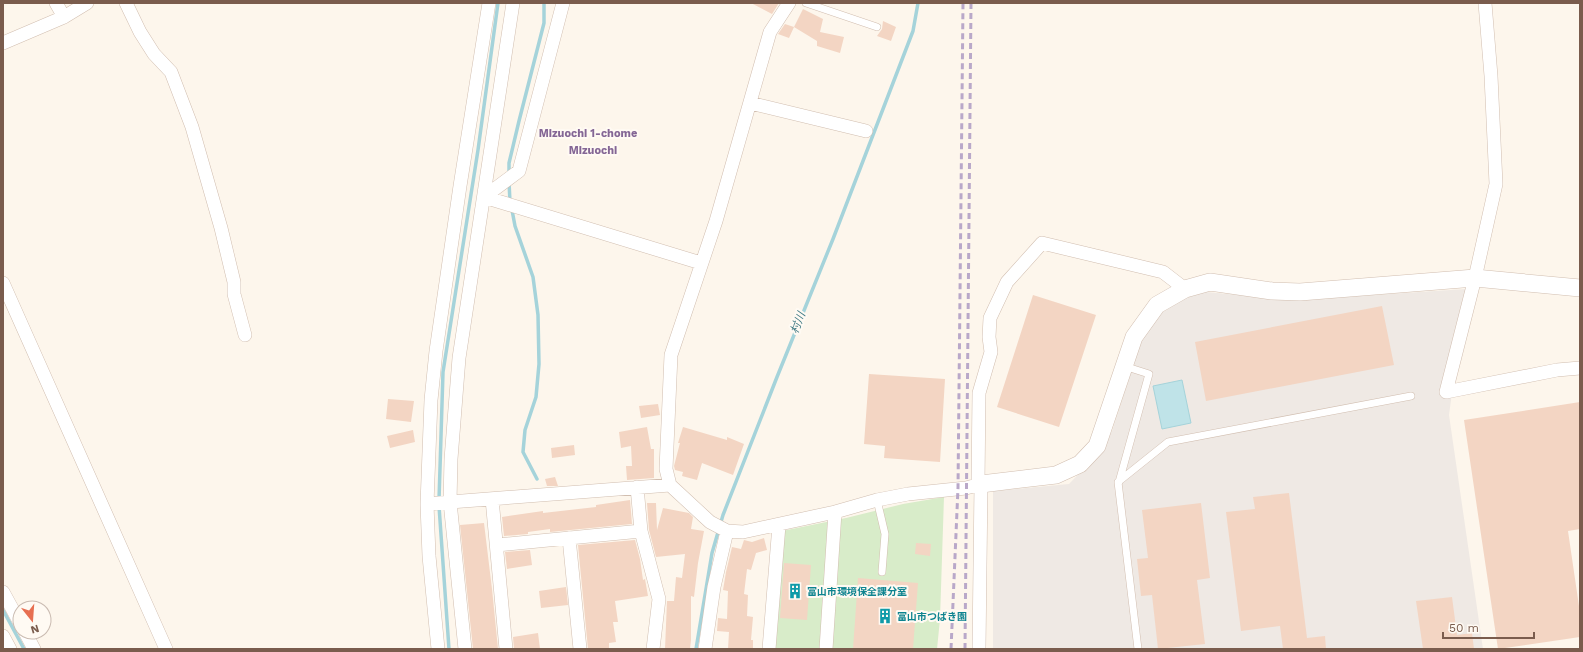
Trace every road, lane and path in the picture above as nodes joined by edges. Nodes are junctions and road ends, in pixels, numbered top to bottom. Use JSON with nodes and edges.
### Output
{"nodes":[{"id":1,"x":56,"y":3,"type":"edge"},
{"id":2,"x":87,"y":3,"type":"edge"},
{"id":3,"x":126,"y":3,"type":"edge"},
{"id":4,"x":489,"y":3,"type":"edge"},
{"id":5,"x":513,"y":3,"type":"edge"},
{"id":6,"x":564,"y":3,"type":"edge"},
{"id":7,"x":789,"y":3,"type":"edge"},
{"id":8,"x":806,"y":3,"type":"edge"},
{"id":9,"x":1485,"y":3,"type":"edge"},
{"id":10,"x":64,"y":17,"type":"junction"},
{"id":11,"x":877,"y":27,"type":"dead end"},
{"id":12,"x":3,"y":43,"type":"edge"},
{"id":13,"x":750,"y":103,"type":"junction"},
{"id":14,"x":866,"y":131,"type":"dead end"},
{"id":15,"x":484,"y":197,"type":"junction"},
{"id":16,"x":701,"y":263,"type":"junction"},
{"id":17,"x":1475,"y":278,"type":"junction"},
{"id":18,"x":3,"y":283,"type":"edge"},
{"id":19,"x":1580,"y":288,"type":"edge"},
{"id":20,"x":1185,"y":289,"type":"junction"},
{"id":21,"x":244,"y":335,"type":"dead end"},
{"id":22,"x":1124,"y":366,"type":"junction"},
{"id":23,"x":1580,"y":368,"type":"edge"},
{"id":24,"x":1411,"y":396,"type":"dead end"},
{"id":25,"x":1118,"y":482,"type":"junction"},
{"id":26,"x":979,"y":484,"type":"junction"},
{"id":27,"x":670,"y":485,"type":"junction"},
{"id":28,"x":637,"y":487,"type":"junction"},
{"id":29,"x":492,"y":499,"type":"junction"},
{"id":30,"x":877,"y":500,"type":"junction"},
{"id":31,"x":450,"y":502,"type":"junction"},
{"id":32,"x":427,"y":504,"type":"junction"},
{"id":33,"x":835,"y":512,"type":"junction"},
{"id":34,"x":779,"y":524,"type":"junction"},
{"id":35,"x":726,"y":530,"type":"junction"},
{"id":36,"x":641,"y":531,"type":"junction"},
{"id":37,"x":569,"y":538,"type":"junction"},
{"id":38,"x":496,"y":545,"type":"junction"},
{"id":39,"x":882,"y":572,"type":"dead end"},
{"id":40,"x":3,"y":592,"type":"edge"},
{"id":41,"x":12,"y":608,"type":"edge"},
{"id":42,"x":3,"y":636,"type":"edge"},
{"id":43,"x":29,"y":640,"type":"edge"},
{"id":44,"x":10,"y":649,"type":"edge"},
{"id":45,"x":34,"y":649,"type":"edge"},
{"id":46,"x":166,"y":649,"type":"edge"},
{"id":47,"x":438,"y":649,"type":"edge"},
{"id":48,"x":464,"y":649,"type":"edge"},
{"id":49,"x":506,"y":649,"type":"edge"},
{"id":50,"x":580,"y":649,"type":"edge"},
{"id":51,"x":653,"y":649,"type":"edge"},
{"id":52,"x":705,"y":649,"type":"edge"},
{"id":53,"x":769,"y":649,"type":"edge"},
{"id":54,"x":826,"y":649,"type":"edge"},
{"id":55,"x":979,"y":649,"type":"edge"},
{"id":56,"x":1138,"y":649,"type":"edge"}],
"edges":[{"from":1,"to":10,"type":"street"},
{"from":2,"to":10,"type":"street"},
{"from":3,"to":21,"type":"street"},
{"from":4,"to":32,"type":"street"},
{"from":5,"to":15,"type":"street"},
{"from":6,"to":15,"type":"street"},
{"from":7,"to":13,"type":"street"},
{"from":8,"to":11,"type":"lane"},
{"from":9,"to":17,"type":"street"},
{"from":10,"to":12,"type":"street"},
{"from":13,"to":14,"type":"street"},
{"from":13,"to":16,"type":"street"},
{"from":15,"to":16,"type":"street"},
{"from":15,"to":31,"type":"street"},
{"from":16,"to":27,"type":"street"},
{"from":17,"to":19,"type":"street"},
{"from":17,"to":20,"type":"street"},
{"from":17,"to":23,"type":"street"},
{"from":18,"to":46,"type":"street"},
{"from":20,"to":22,"type":"street"},
{"from":20,"to":26,"type":"street"},
{"from":22,"to":25,"type":"lane"},
{"from":22,"to":26,"type":"street"},
{"from":24,"to":25,"type":"lane"},
{"from":25,"to":56,"type":"lane"},
{"from":26,"to":30,"type":"street"},
{"from":26,"to":55,"type":"street"},
{"from":27,"to":28,"type":"street"},
{"from":27,"to":35,"type":"street"},
{"from":28,"to":29,"type":"street"},
{"from":28,"to":36,"type":"street"},
{"from":29,"to":31,"type":"street"},
{"from":29,"to":38,"type":"street"},
{"from":30,"to":33,"type":"street"},
{"from":30,"to":39,"type":"lane"},
{"from":31,"to":32,"type":"street"},
{"from":31,"to":48,"type":"street"},
{"from":32,"to":47,"type":"street"},
{"from":33,"to":34,"type":"street"},
{"from":33,"to":54,"type":"street"},
{"from":34,"to":35,"type":"street"},
{"from":34,"to":53,"type":"street"},
{"from":35,"to":52,"type":"street"},
{"from":36,"to":37,"type":"street"},
{"from":36,"to":51,"type":"street"},
{"from":37,"to":38,"type":"street"},
{"from":37,"to":50,"type":"street"},
{"from":38,"to":49,"type":"street"},
{"from":40,"to":41,"type":"street"},
{"from":42,"to":44,"type":"street"},
{"from":43,"to":45,"type":"street"}]}
